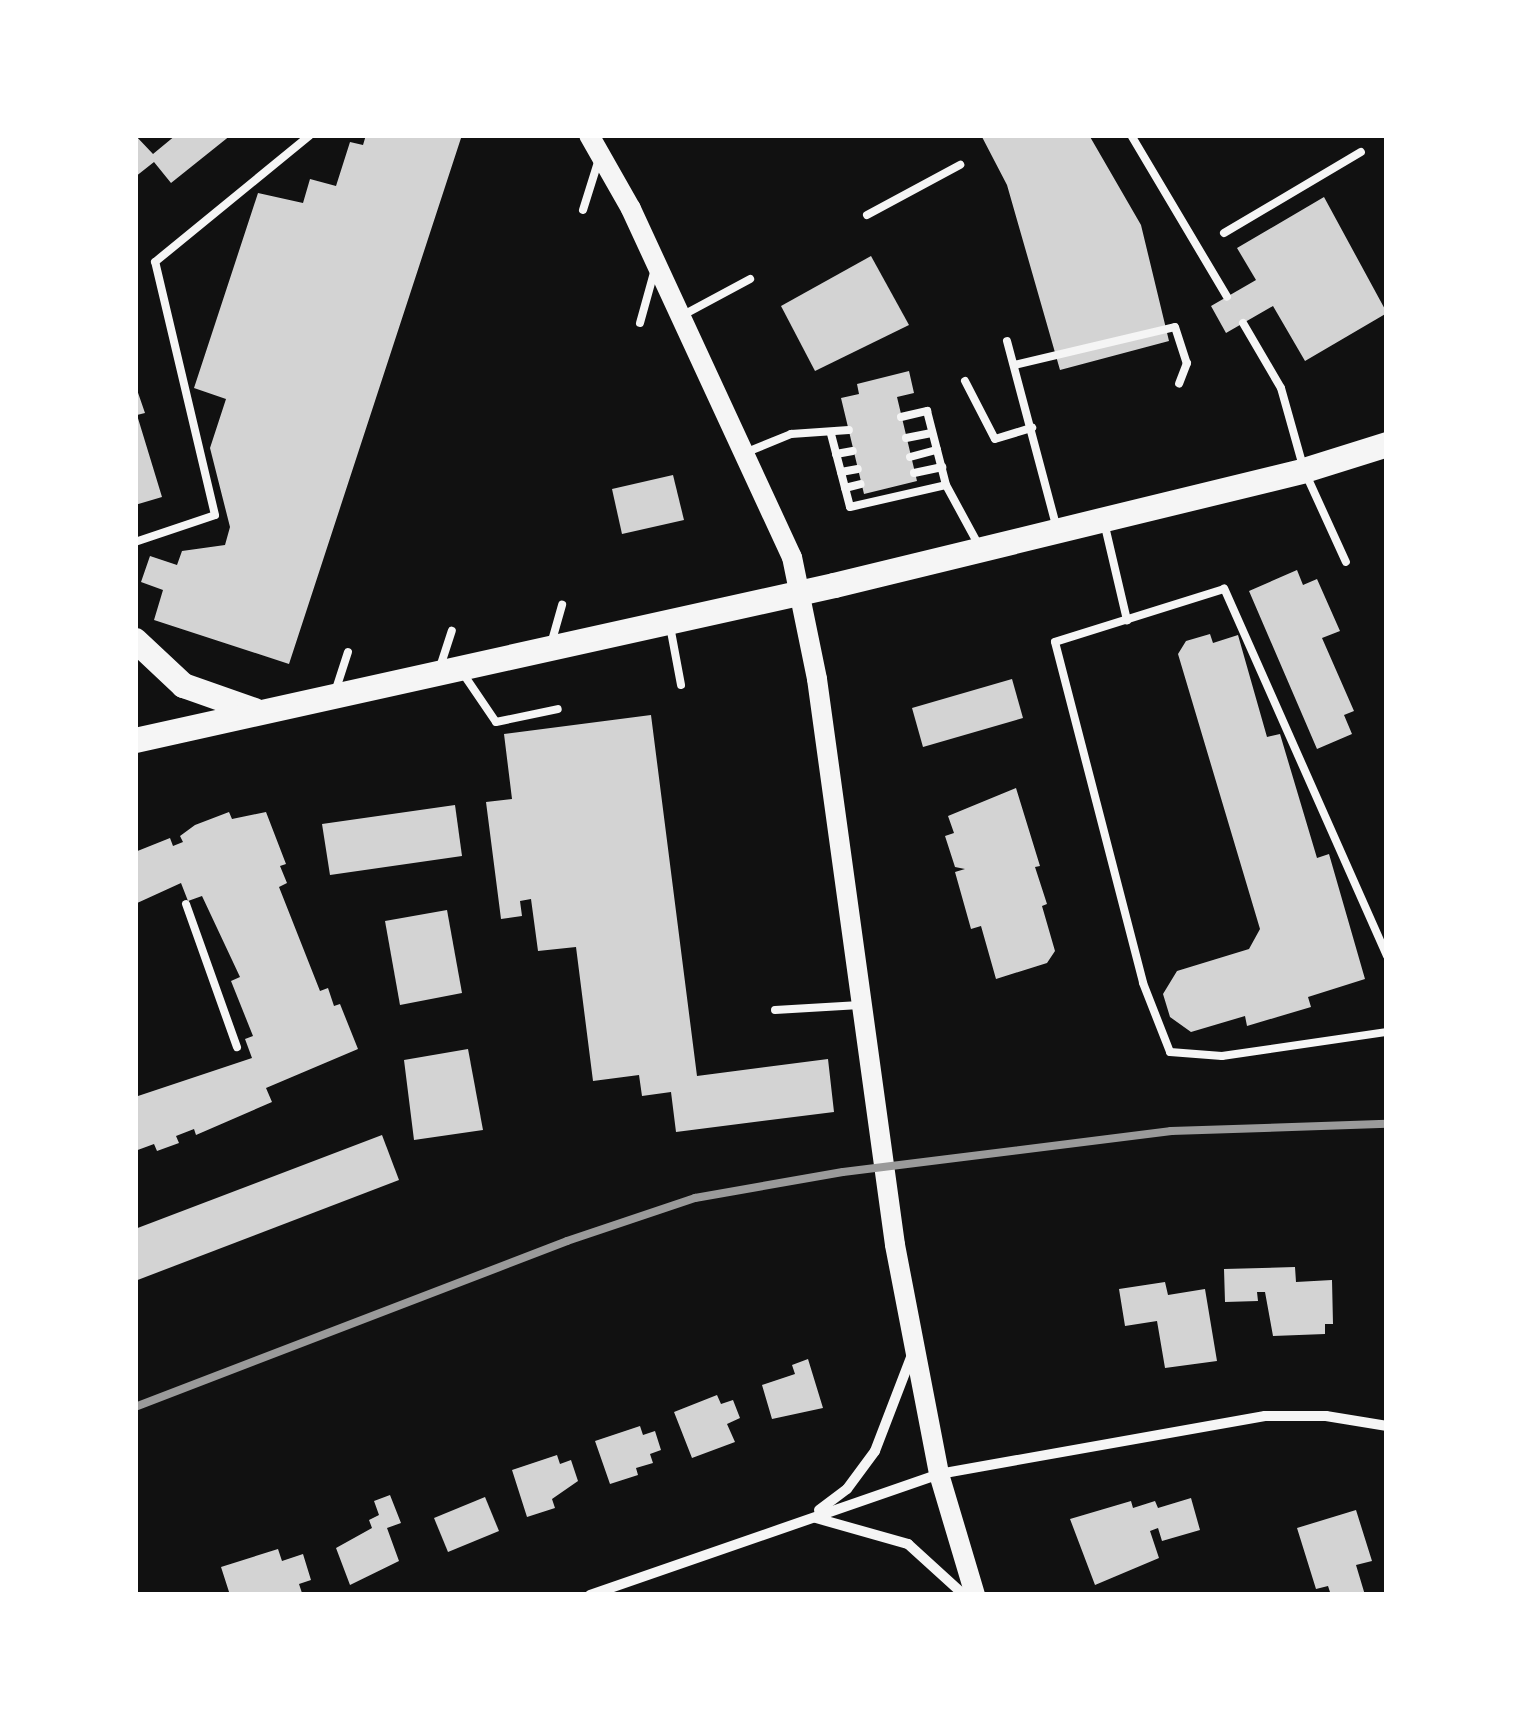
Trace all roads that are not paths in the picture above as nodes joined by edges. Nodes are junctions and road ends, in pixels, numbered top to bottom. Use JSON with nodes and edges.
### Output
{"nodes":[{"id":1,"x":310,"y":135,"type":"edge"},
{"id":2,"x":1131,"y":135,"type":"edge"},
{"id":3,"x":595,"y":144,"type":"edge"},
{"id":4,"x":1361,"y":152,"type":"dead end"},
{"id":5,"x":960,"y":166,"type":"dead end"},
{"id":6,"x":584,"y":210,"type":"dead end"},
{"id":7,"x":867,"y":215,"type":"dead end"},
{"id":8,"x":1224,"y":233,"type":"dead end"},
{"id":9,"x":656,"y":263,"type":"junction"},
{"id":10,"x":750,"y":279,"type":"dead end"},
{"id":11,"x":1227,"y":297,"type":"dead end"},
{"id":12,"x":680,"y":316,"type":"junction"},
{"id":13,"x":640,"y":323,"type":"dead end"},
{"id":14,"x":1243,"y":323,"type":"dead end"},
{"id":15,"x":1007,"y":341,"type":"dead end"},
{"id":16,"x":1014,"y":365,"type":"junction"},
{"id":17,"x":965,"y":381,"type":"dead end"},
{"id":18,"x":1179,"y":384,"type":"dead end"},
{"id":19,"x":901,"y":417,"type":"dead end"},
{"id":20,"x":1032,"y":428,"type":"junction"},
{"id":21,"x":848,"y":430,"type":"dead end"},
{"id":22,"x":932,"y":433,"type":"junction"},
{"id":23,"x":831,"y":434,"type":"junction"},
{"id":24,"x":906,"y":438,"type":"dead end"},
{"id":25,"x":1387,"y":444,"type":"edge"},
{"id":26,"x":937,"y":450,"type":"junction"},
{"id":27,"x":853,"y":451,"type":"dead end"},
{"id":28,"x":746,"y":452,"type":"junction"},
{"id":29,"x":836,"y":454,"type":"junction"},
{"id":30,"x":910,"y":457,"type":"dead end"},
{"id":31,"x":942,"y":467,"type":"junction"},
{"id":32,"x":858,"y":469,"type":"dead end"},
{"id":33,"x":1304,"y":470,"type":"junction"},
{"id":34,"x":841,"y":472,"type":"junction"},
{"id":35,"x":914,"y":473,"type":"dead end"},
{"id":36,"x":861,"y":484,"type":"dead end"},
{"id":37,"x":946,"y":484,"type":"junction"},
{"id":38,"x":845,"y":488,"type":"junction"},
{"id":39,"x":1103,"y":519,"type":"junction"},
{"id":40,"x":1057,"y":530,"type":"junction"},
{"id":41,"x":135,"y":542,"type":"edge"},
{"id":42,"x":980,"y":548,"type":"junction"},
{"id":43,"x":1346,"y":562,"type":"dead end"},
{"id":44,"x":800,"y":591,"type":"junction"},
{"id":45,"x":562,"y":605,"type":"dead end"},
{"id":46,"x":1127,"y":620,"type":"junction"},
{"id":47,"x":669,"y":622,"type":"junction"},
{"id":48,"x":452,"y":631,"type":"dead end"},
{"id":49,"x":135,"y":640,"type":"edge"},
{"id":50,"x":550,"y":648,"type":"junction"},
{"id":51,"x":348,"y":652,"type":"dead end"},
{"id":52,"x":449,"y":670,"type":"junction"},
{"id":53,"x":681,"y":684,"type":"dead end"},
{"id":54,"x":334,"y":696,"type":"junction"},
{"id":55,"x":558,"y":709,"type":"dead end"},
{"id":56,"x":264,"y":712,"type":"junction"},
{"id":57,"x":135,"y":740,"type":"edge"},
{"id":58,"x":186,"y":904,"type":"dead end"},
{"id":59,"x":1387,"y":956,"type":"edge"},
{"id":60,"x":864,"y":1005,"type":"junction"},
{"id":61,"x":775,"y":1010,"type":"dead end"},
{"id":62,"x":1387,"y":1032,"type":"edge"},
{"id":63,"x":237,"y":1047,"type":"dead end"},
{"id":64,"x":915,"y":1347,"type":"junction"},
{"id":65,"x":1387,"y":1426,"type":"edge"},
{"id":66,"x":939,"y":1474,"type":"junction"},
{"id":67,"x":810,"y":1517,"type":"junction"},
{"id":68,"x":590,"y":1595,"type":"edge"},
{"id":69,"x":964,"y":1595,"type":"edge"},
{"id":70,"x":975,"y":1595,"type":"edge"}],
"edges":[{"from":1,"to":41,"type":"lane"},
{"from":2,"to":11,"type":"lane"},
{"from":3,"to":6,"type":"lane"},
{"from":3,"to":9,"type":"main road"},
{"from":4,"to":8,"type":"lane"},
{"from":5,"to":7,"type":"lane"},
{"from":9,"to":12,"type":"main road"},
{"from":9,"to":13,"type":"lane"},
{"from":10,"to":12,"type":"lane"},
{"from":12,"to":28,"type":"main road"},
{"from":14,"to":33,"type":"lane"},
{"from":15,"to":16,"type":"lane"},
{"from":16,"to":18,"type":"lane"},
{"from":16,"to":20,"type":"lane"},
{"from":17,"to":20,"type":"lane"},
{"from":19,"to":22,"type":"lane"},
{"from":20,"to":40,"type":"lane"},
{"from":21,"to":23,"type":"lane"},
{"from":22,"to":24,"type":"lane"},
{"from":22,"to":26,"type":"lane"},
{"from":23,"to":28,"type":"lane"},
{"from":23,"to":29,"type":"lane"},
{"from":25,"to":33,"type":"main road"},
{"from":26,"to":30,"type":"lane"},
{"from":26,"to":31,"type":"lane"},
{"from":27,"to":29,"type":"lane"},
{"from":28,"to":44,"type":"main road"},
{"from":29,"to":34,"type":"lane"},
{"from":31,"to":35,"type":"lane"},
{"from":31,"to":37,"type":"lane"},
{"from":32,"to":34,"type":"lane"},
{"from":33,"to":39,"type":"main road"},
{"from":33,"to":43,"type":"lane"},
{"from":34,"to":38,"type":"lane"},
{"from":36,"to":38,"type":"lane"},
{"from":37,"to":38,"type":"lane"},
{"from":37,"to":42,"type":"lane"},
{"from":39,"to":40,"type":"main road"},
{"from":39,"to":46,"type":"lane"},
{"from":40,"to":42,"type":"main road"},
{"from":42,"to":44,"type":"main road"},
{"from":44,"to":47,"type":"main road"},
{"from":44,"to":60,"type":"main road"},
{"from":45,"to":50,"type":"lane"},
{"from":46,"to":59,"type":"lane"},
{"from":46,"to":62,"type":"lane"},
{"from":47,"to":50,"type":"main road"},
{"from":47,"to":53,"type":"lane"},
{"from":48,"to":52,"type":"lane"},
{"from":49,"to":56,"type":"main road"},
{"from":50,"to":52,"type":"main road"},
{"from":51,"to":54,"type":"lane"},
{"from":52,"to":54,"type":"main road"},
{"from":52,"to":55,"type":"lane"},
{"from":54,"to":56,"type":"main road"},
{"from":56,"to":57,"type":"main road"},
{"from":58,"to":63,"type":"lane"},
{"from":60,"to":61,"type":"lane"},
{"from":60,"to":64,"type":"main road"},
{"from":64,"to":66,"type":"main road"},
{"from":64,"to":67,"type":"street"},
{"from":65,"to":66,"type":"street"},
{"from":66,"to":67,"type":"street"},
{"from":66,"to":70,"type":"main road"},
{"from":67,"to":68,"type":"street"},
{"from":67,"to":69,"type":"street"}]}
